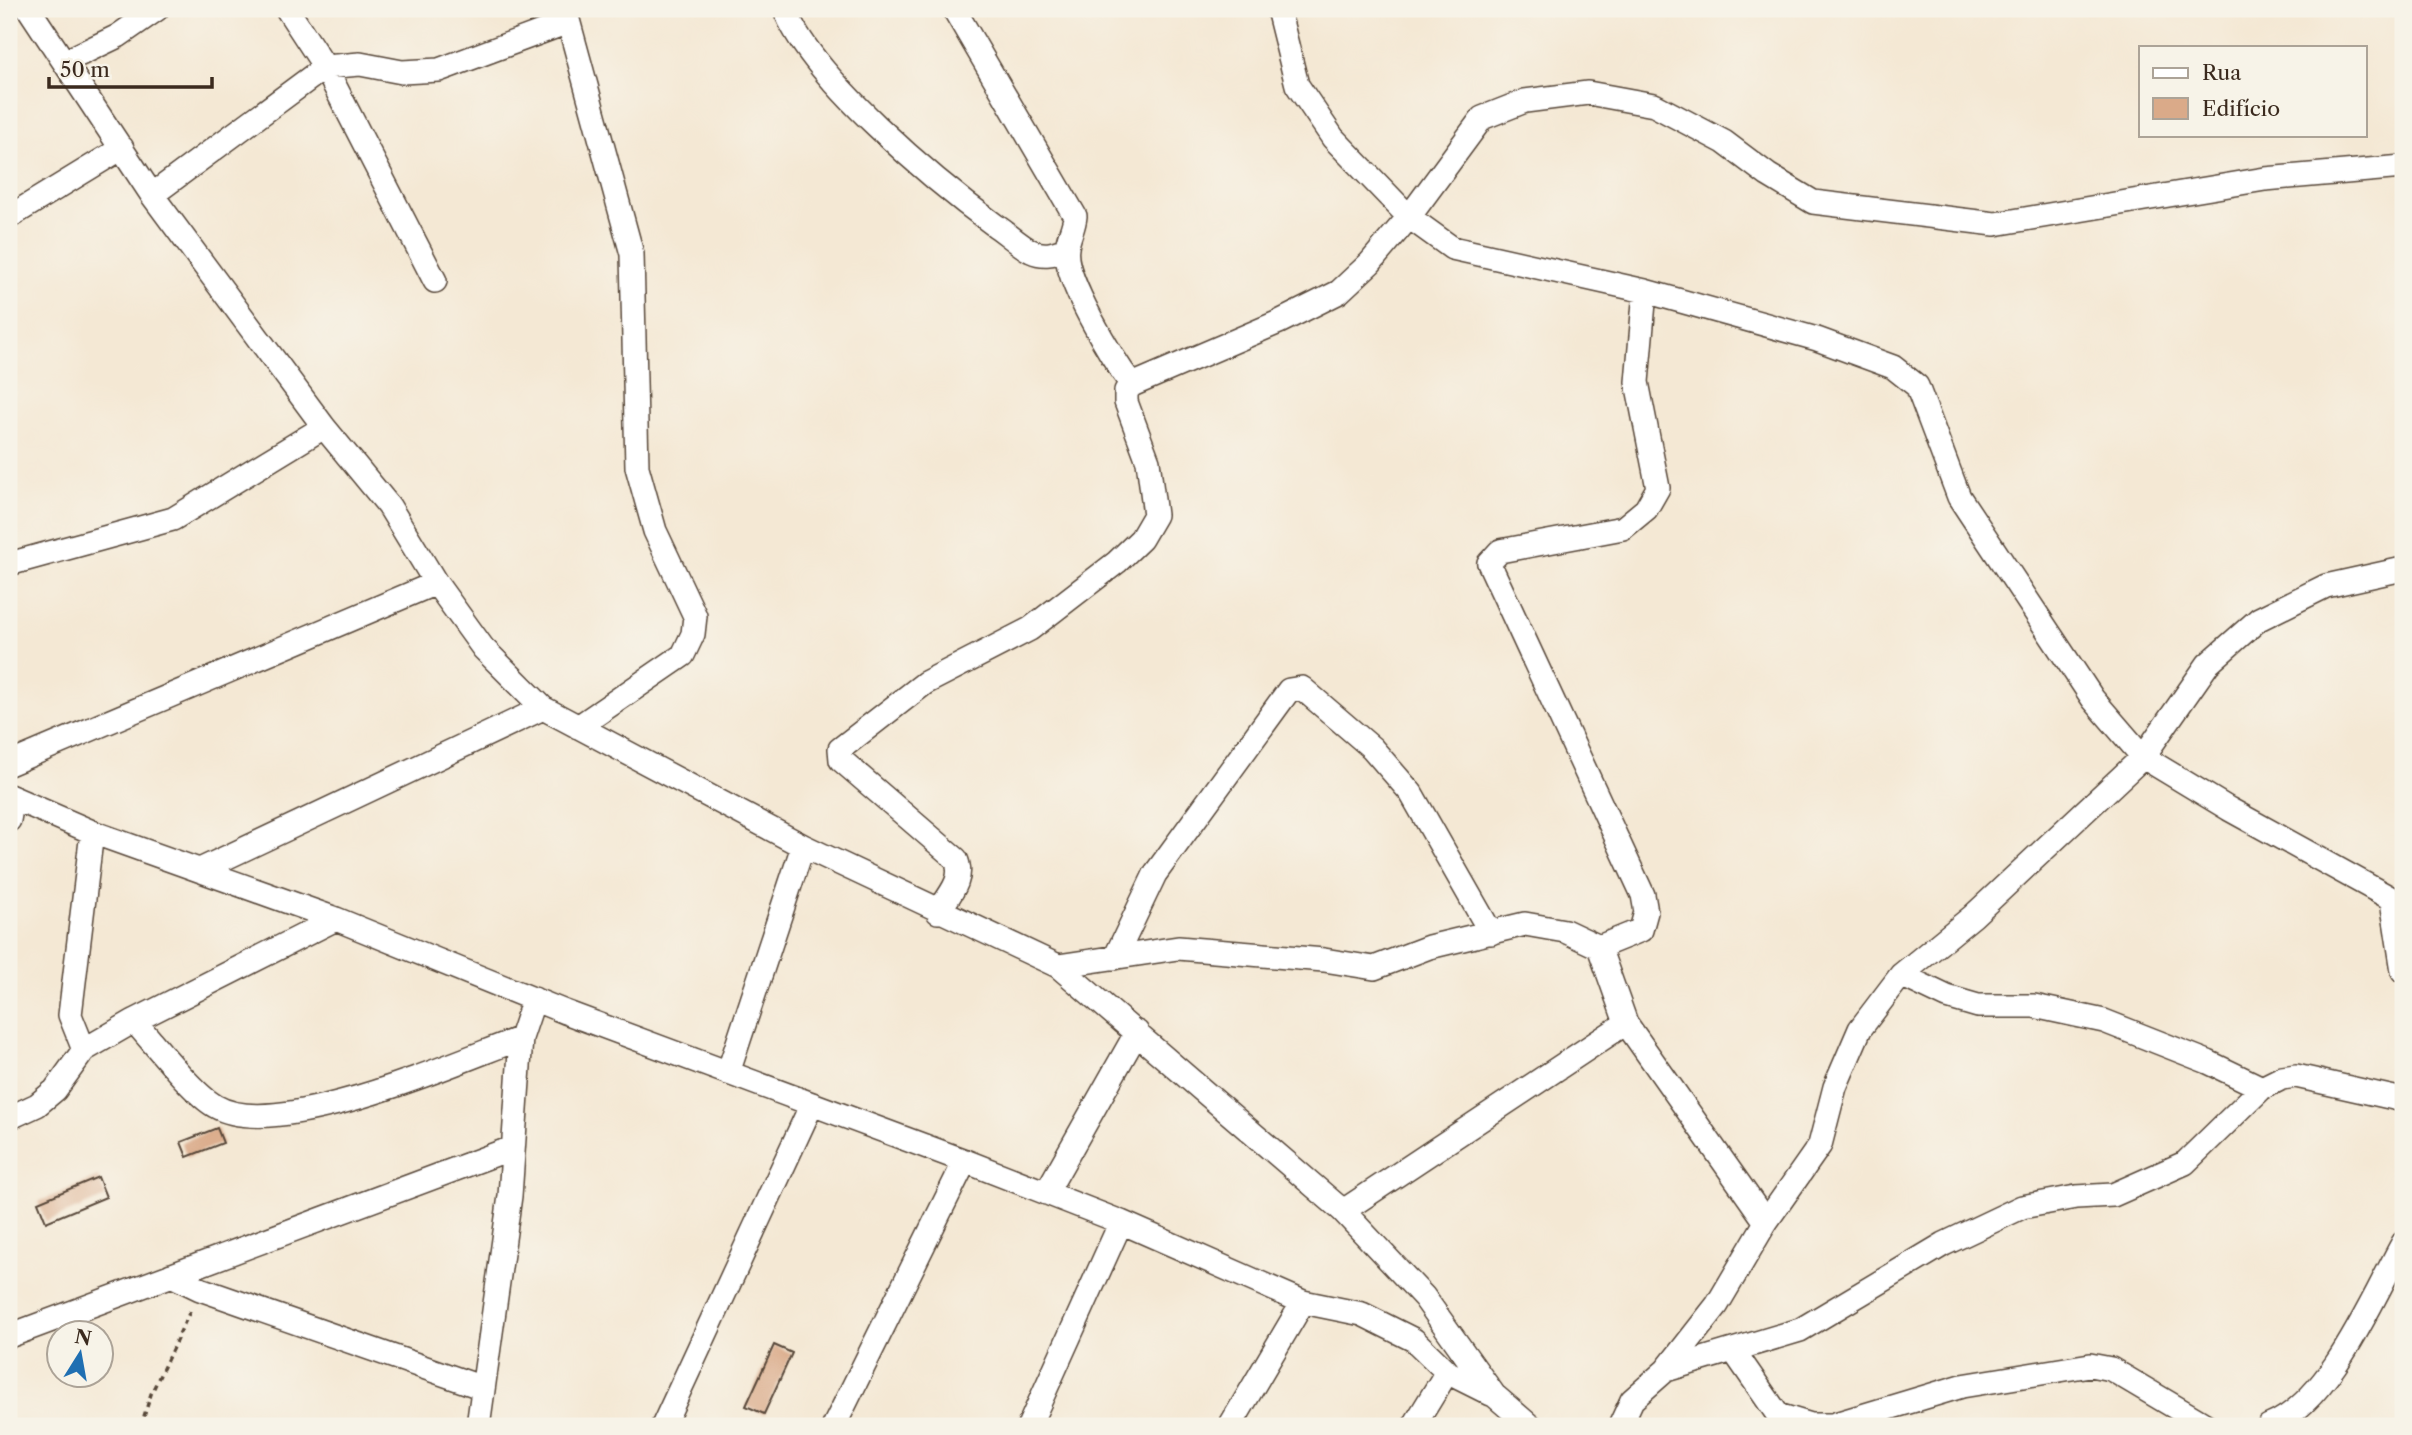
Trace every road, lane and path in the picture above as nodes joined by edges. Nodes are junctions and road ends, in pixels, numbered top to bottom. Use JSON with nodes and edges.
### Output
{"nodes":[{"id":1,"x":29,"y":9,"type":"edge"},
{"id":2,"x":157,"y":9,"type":"edge"},
{"id":3,"x":287,"y":9,"type":"edge"},
{"id":4,"x":785,"y":9,"type":"edge"},
{"id":5,"x":954,"y":9,"type":"edge"},
{"id":6,"x":1278,"y":9,"type":"edge"},
{"id":7,"x":567,"y":15,"type":"edge"},
{"id":8,"x":66,"y":61,"type":"junction"},
{"id":9,"x":324,"y":67,"type":"junction"},
{"id":10,"x":122,"y":148,"type":"junction"},
{"id":11,"x":2403,"y":167,"type":"edge"},
{"id":12,"x":152,"y":195,"type":"junction"},
{"id":13,"x":9,"y":217,"type":"edge"},
{"id":14,"x":1409,"y":217,"type":"junction"},
{"id":15,"x":1066,"y":248,"type":"junction"},
{"id":16,"x":435,"y":281,"type":"dead end"},
{"id":17,"x":1645,"y":291,"type":"junction"},
{"id":18,"x":1132,"y":384,"type":"junction"},
{"id":19,"x":324,"y":427,"type":"junction"},
{"id":20,"x":9,"y":564,"type":"edge"},
{"id":21,"x":2403,"y":569,"type":"edge"},
{"id":22,"x":436,"y":583,"type":"junction"},
{"id":23,"x":543,"y":708,"type":"junction"},
{"id":24,"x":578,"y":727,"type":"junction"},
{"id":25,"x":2143,"y":757,"type":"junction"},
{"id":26,"x":9,"y":764,"type":"edge"},
{"id":27,"x":10,"y":805,"type":"edge"},
{"id":28,"x":92,"y":832,"type":"junction"},
{"id":29,"x":803,"y":846,"type":"junction"},
{"id":30,"x":202,"y":869,"type":"junction"},
{"id":31,"x":2398,"y":903,"type":"edge"},
{"id":32,"x":938,"y":912,"type":"junction"},
{"id":33,"x":336,"y":919,"type":"junction"},
{"id":34,"x":1491,"y":933,"type":"junction"},
{"id":35,"x":1599,"y":947,"type":"junction"},
{"id":36,"x":1115,"y":958,"type":"junction"},
{"id":37,"x":1058,"y":967,"type":"junction"},
{"id":38,"x":2403,"y":971,"type":"edge"},
{"id":39,"x":1901,"y":975,"type":"junction"},
{"id":40,"x":534,"y":999,"type":"junction"},
{"id":41,"x":134,"y":1021,"type":"junction"},
{"id":42,"x":1626,"y":1023,"type":"junction"},
{"id":43,"x":1138,"y":1032,"type":"junction"},
{"id":44,"x":521,"y":1038,"type":"junction"},
{"id":45,"x":85,"y":1050,"type":"junction"},
{"id":46,"x":728,"y":1073,"type":"junction"},
{"id":47,"x":2262,"y":1088,"type":"junction"},
{"id":48,"x":2403,"y":1100,"type":"edge"},
{"id":49,"x":812,"y":1104,"type":"junction"},
{"id":50,"x":9,"y":1118,"type":"edge"},
{"id":51,"x":512,"y":1148,"type":"junction"},
{"id":52,"x":965,"y":1161,"type":"junction"},
{"id":53,"x":1046,"y":1193,"type":"junction"},
{"id":54,"x":1343,"y":1211,"type":"junction"},
{"id":55,"x":1121,"y":1222,"type":"junction"},
{"id":56,"x":1766,"y":1222,"type":"junction"},
{"id":57,"x":2403,"y":1243,"type":"edge"},
{"id":58,"x":171,"y":1275,"type":"junction"},
{"id":59,"x":201,"y":1289,"type":"junction"},
{"id":60,"x":1303,"y":1302,"type":"junction"},
{"id":61,"x":9,"y":1336,"type":"edge"},
{"id":62,"x":1733,"y":1350,"type":"junction"},
{"id":63,"x":1666,"y":1370,"type":"junction"},
{"id":64,"x":1447,"y":1372,"type":"junction"},
{"id":65,"x":483,"y":1388,"type":"junction"},
{"id":66,"x":1493,"y":1395,"type":"junction"},
{"id":67,"x":141,"y":1426,"type":"edge"},
{"id":68,"x":478,"y":1426,"type":"edge"},
{"id":69,"x":663,"y":1426,"type":"edge"},
{"id":70,"x":834,"y":1426,"type":"edge"},
{"id":71,"x":1029,"y":1426,"type":"edge"},
{"id":72,"x":1230,"y":1426,"type":"edge"},
{"id":73,"x":1414,"y":1426,"type":"edge"},
{"id":74,"x":1530,"y":1426,"type":"edge"},
{"id":75,"x":1620,"y":1426,"type":"edge"},
{"id":76,"x":2207,"y":1426,"type":"edge"},
{"id":77,"x":2269,"y":1426,"type":"edge"}],
"edges":[{"from":1,"to":8,"type":"street"},
{"from":2,"to":8,"type":"street"},
{"from":3,"to":9,"type":"street"},
{"from":4,"to":15,"type":"street"},
{"from":5,"to":15,"type":"street"},
{"from":6,"to":14,"type":"street"},
{"from":7,"to":9,"type":"street"},
{"from":7,"to":24,"type":"street"},
{"from":8,"to":10,"type":"street"},
{"from":9,"to":12,"type":"street"},
{"from":9,"to":16,"type":"street"},
{"from":10,"to":12,"type":"street"},
{"from":10,"to":13,"type":"street"},
{"from":11,"to":14,"type":"street"},
{"from":12,"to":19,"type":"street"},
{"from":14,"to":17,"type":"street"},
{"from":14,"to":18,"type":"street"},
{"from":15,"to":18,"type":"street"},
{"from":17,"to":25,"type":"street"},
{"from":17,"to":35,"type":"street"},
{"from":18,"to":32,"type":"street"},
{"from":19,"to":20,"type":"street"},
{"from":19,"to":22,"type":"street"},
{"from":21,"to":25,"type":"street"},
{"from":22,"to":23,"type":"street"},
{"from":22,"to":26,"type":"street"},
{"from":23,"to":24,"type":"street"},
{"from":23,"to":30,"type":"street"},
{"from":24,"to":29,"type":"street"},
{"from":25,"to":31,"type":"street"},
{"from":25,"to":39,"type":"street"},
{"from":27,"to":28,"type":"street"},
{"from":28,"to":30,"type":"street"},
{"from":28,"to":45,"type":"street"},
{"from":29,"to":32,"type":"street"},
{"from":29,"to":46,"type":"street"},
{"from":30,"to":33,"type":"street"},
{"from":31,"to":38,"type":"street"},
{"from":32,"to":37,"type":"street"},
{"from":33,"to":40,"type":"street"},
{"from":33,"to":41,"type":"street"},
{"from":34,"to":35,"type":"street"},
{"from":34,"to":36,"type":"street"},
{"from":34,"to":36,"type":"street"},
{"from":35,"to":42,"type":"street"},
{"from":36,"to":37,"type":"street"},
{"from":37,"to":43,"type":"street"},
{"from":39,"to":47,"type":"street"},
{"from":39,"to":56,"type":"street"},
{"from":40,"to":44,"type":"street"},
{"from":40,"to":46,"type":"street"},
{"from":41,"to":44,"type":"street"},
{"from":41,"to":45,"type":"street"},
{"from":42,"to":54,"type":"street"},
{"from":42,"to":56,"type":"street"},
{"from":43,"to":53,"type":"street"},
{"from":43,"to":54,"type":"street"},
{"from":44,"to":51,"type":"street"},
{"from":45,"to":50,"type":"street"},
{"from":46,"to":49,"type":"street"},
{"from":47,"to":48,"type":"street"},
{"from":47,"to":62,"type":"street"},
{"from":49,"to":52,"type":"street"},
{"from":49,"to":69,"type":"street"},
{"from":51,"to":58,"type":"street"},
{"from":51,"to":65,"type":"street"},
{"from":52,"to":53,"type":"street"},
{"from":52,"to":70,"type":"street"},
{"from":53,"to":55,"type":"street"},
{"from":54,"to":66,"type":"street"},
{"from":55,"to":60,"type":"street"},
{"from":55,"to":71,"type":"street"},
{"from":56,"to":63,"type":"street"},
{"from":57,"to":77,"type":"street"},
{"from":58,"to":59,"type":"street"},
{"from":58,"to":61,"type":"street"},
{"from":59,"to":65,"type":"street"},
{"from":59,"to":67,"type":"path"},
{"from":60,"to":64,"type":"street"},
{"from":60,"to":72,"type":"street"},
{"from":62,"to":63,"type":"street"},
{"from":62,"to":76,"type":"street"},
{"from":63,"to":75,"type":"street"},
{"from":64,"to":66,"type":"street"},
{"from":64,"to":73,"type":"street"},
{"from":65,"to":68,"type":"street"},
{"from":66,"to":74,"type":"street"}]}
